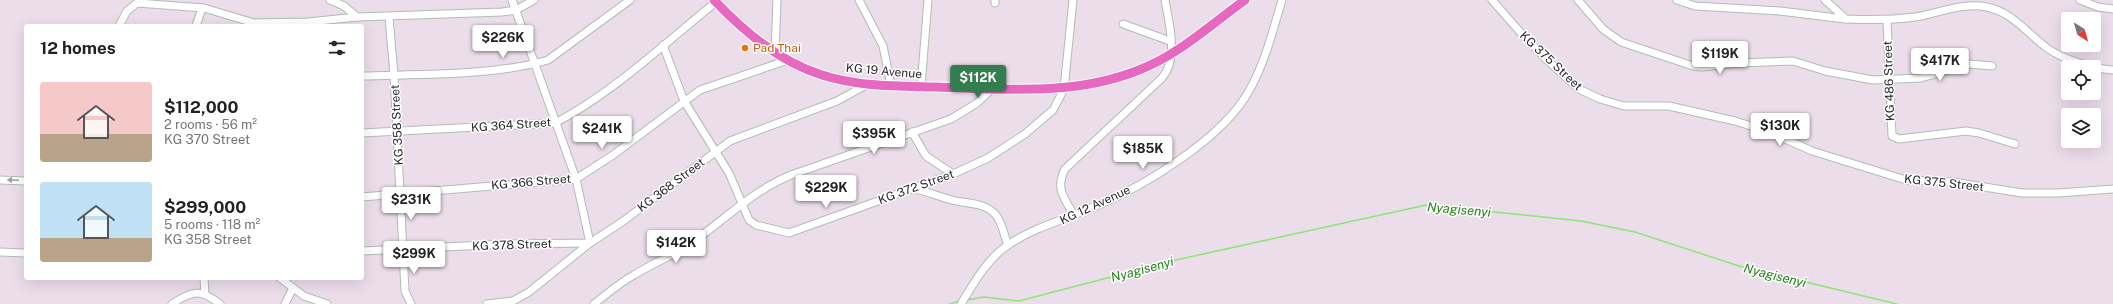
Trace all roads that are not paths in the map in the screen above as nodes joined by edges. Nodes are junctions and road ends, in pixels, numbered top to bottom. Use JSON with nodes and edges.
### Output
{"nodes":[{"id":1,"x":207,"y":0,"type":"edge"},
{"id":2,"x":330,"y":0,"type":"edge"},
{"id":3,"x":512,"y":0,"type":"edge"},
{"id":4,"x":534,"y":0,"type":"edge"},
{"id":5,"x":630,"y":0,"type":"edge"},
{"id":6,"x":777,"y":0,"type":"edge"},
{"id":7,"x":859,"y":0,"type":"edge"},
{"id":8,"x":928,"y":0,"type":"edge"},
{"id":9,"x":1073,"y":0,"type":"edge"},
{"id":10,"x":1165,"y":0,"type":"edge"},
{"id":11,"x":1245,"y":0,"type":"edge"},
{"id":12,"x":1282,"y":0,"type":"edge"},
{"id":13,"x":1492,"y":0,"type":"edge"},
{"id":14,"x":1578,"y":0,"type":"edge"},
{"id":15,"x":1677,"y":0,"type":"edge"},
{"id":16,"x":1825,"y":0,"type":"edge"},
{"id":17,"x":2080,"y":0,"type":"edge"},
{"id":18,"x":715,"y":1,"type":"edge"},
{"id":19,"x":203,"y":8,"type":"junction"},
{"id":20,"x":2113,"y":9,"type":"edge"},
{"id":21,"x":516,"y":10,"type":"junction"},
{"id":22,"x":357,"y":17,"type":"junction"},
{"id":23,"x":389,"y":17,"type":"junction"},
{"id":24,"x":1846,"y":19,"type":"junction"},
{"id":25,"x":1887,"y":20,"type":"junction"},
{"id":26,"x":120,"y":24,"type":"edge"},
{"id":27,"x":197,"y":24,"type":"edge"},
{"id":28,"x":254,"y":24,"type":"edge"},
{"id":29,"x":1123,"y":24,"type":"dead end"},
{"id":30,"x":1170,"y":41,"type":"junction"},
{"id":31,"x":663,"y":45,"type":"junction"},
{"id":32,"x":774,"y":52,"type":"junction"},
{"id":33,"x":1172,"y":55,"type":"junction"},
{"id":34,"x":788,"y":60,"type":"junction"},
{"id":35,"x":534,"y":64,"type":"junction"},
{"id":36,"x":1992,"y":66,"type":"dead end"},
{"id":37,"x":2113,"y":70,"type":"edge"},
{"id":38,"x":394,"y":75,"type":"junction"},
{"id":39,"x":364,"y":76,"type":"edge"},
{"id":40,"x":1889,"y":80,"type":"junction"},
{"id":41,"x":868,"y":84,"type":"junction"},
{"id":42,"x":891,"y":85,"type":"junction"},
{"id":43,"x":921,"y":86,"type":"junction"},
{"id":44,"x":992,"y":89,"type":"junction"},
{"id":45,"x":1064,"y":89,"type":"junction"},
{"id":46,"x":684,"y":101,"type":"junction"},
{"id":47,"x":555,"y":123,"type":"junction"},
{"id":48,"x":396,"y":132,"type":"junction"},
{"id":49,"x":912,"y":132,"type":"junction"},
{"id":50,"x":364,"y":133,"type":"edge"},
{"id":51,"x":2015,"y":144,"type":"dead end"},
{"id":52,"x":714,"y":152,"type":"junction"},
{"id":53,"x":953,"y":174,"type":"junction"},
{"id":54,"x":576,"y":179,"type":"junction"},
{"id":55,"x":0,"y":180,"type":"edge"},
{"id":56,"x":24,"y":181,"type":"edge"},
{"id":57,"x":916,"y":188,"type":"junction"},
{"id":58,"x":2113,"y":189,"type":"edge"},
{"id":59,"x":399,"y":194,"type":"junction"},
{"id":60,"x":364,"y":197,"type":"edge"},
{"id":61,"x":742,"y":204,"type":"junction"},
{"id":62,"x":1074,"y":215,"type":"junction"},
{"id":63,"x":590,"y":243,"type":"junction"},
{"id":64,"x":1008,"y":245,"type":"junction"},
{"id":65,"x":403,"y":250,"type":"junction"},
{"id":66,"x":0,"y":252,"type":"edge"},
{"id":67,"x":364,"y":252,"type":"edge"},
{"id":68,"x":24,"y":253,"type":"edge"},
{"id":69,"x":204,"y":280,"type":"edge"},
{"id":70,"x":283,"y":280,"type":"edge"},
{"id":71,"x":293,"y":288,"type":"junction"},
{"id":72,"x":205,"y":294,"type":"junction"},
{"id":73,"x":172,"y":304,"type":"edge"},
{"id":74,"x":220,"y":304,"type":"edge"},
{"id":75,"x":285,"y":304,"type":"edge"},
{"id":76,"x":326,"y":304,"type":"edge"},
{"id":77,"x":411,"y":304,"type":"edge"},
{"id":78,"x":487,"y":304,"type":"edge"},
{"id":79,"x":594,"y":304,"type":"edge"},
{"id":80,"x":961,"y":304,"type":"edge"}],
"edges":[{"from":1,"to":19,"type":"street"},
{"from":2,"to":22,"type":"street"},
{"from":3,"to":21,"type":"street"},
{"from":4,"to":21,"type":"street"},
{"from":5,"to":35,"type":"street"},
{"from":6,"to":32,"type":"street"},
{"from":7,"to":42,"type":"street"},
{"from":8,"to":43,"type":"street"},
{"from":9,"to":45,"type":"street"},
{"from":10,"to":30,"type":"street"},
{"from":11,"to":33,"type":"main road","name":"KG 19 Avenue"},
{"from":12,"to":62,"type":"street","name":"KG 12 Avenue"},
{"from":13,"to":58,"type":"street","name":"KG 375 Street"},
{"from":14,"to":40,"type":"street"},
{"from":15,"to":24,"type":"street"},
{"from":16,"to":24,"type":"street"},
{"from":17,"to":20,"type":"street"},
{"from":18,"to":31,"type":"street","name":"KG 364 Street"},
{"from":18,"to":32,"type":"main road","name":"KG 19 Avenue"},
{"from":19,"to":26,"type":"street"},
{"from":19,"to":27,"type":"street"},
{"from":19,"to":28,"type":"street"},
{"from":21,"to":23,"type":"street"},
{"from":21,"to":35,"type":"street"},
{"from":22,"to":23,"type":"street"},
{"from":22,"to":28,"type":"street"},
{"from":23,"to":38,"type":"street","name":"KG 358 Street"},
{"from":24,"to":25,"type":"street"},
{"from":25,"to":37,"type":"street"},
{"from":25,"to":40,"type":"street","name":"KG 486 Street"},
{"from":29,"to":30,"type":"street"},
{"from":30,"to":33,"type":"street"},
{"from":31,"to":46,"type":"street","name":"KG 372 Street"},
{"from":31,"to":47,"type":"street","name":"KG 364 Street"},
{"from":32,"to":34,"type":"main road","name":"KG 19 Avenue"},
{"from":33,"to":45,"type":"main road","name":"KG 19 Avenue"},
{"from":33,"to":62,"type":"street"},
{"from":34,"to":41,"type":"main road","name":"KG 19 Avenue"},
{"from":34,"to":46,"type":"street","name":"KG 366 Street"},
{"from":35,"to":38,"type":"street"},
{"from":35,"to":47,"type":"street"},
{"from":36,"to":40,"type":"street"},
{"from":38,"to":39,"type":"street"},
{"from":38,"to":48,"type":"street","name":"KG 358 Street"},
{"from":40,"to":51,"type":"street","name":"KG 486 Street"},
{"from":41,"to":42,"type":"main road","name":"KG 19 Avenue"},
{"from":41,"to":52,"type":"street","name":"KG 368 Street"},
{"from":42,"to":43,"type":"main road","name":"KG 19 Avenue"},
{"from":43,"to":44,"type":"main road","name":"KG 19 Avenue"},
{"from":44,"to":45,"type":"main road","name":"KG 19 Avenue"},
{"from":44,"to":49,"type":"street"},
{"from":45,"to":53,"type":"street","name":"KG 372 Street"},
{"from":46,"to":52,"type":"street","name":"KG 372 Street"},
{"from":46,"to":54,"type":"street","name":"KG 366 Street"},
{"from":47,"to":48,"type":"street","name":"KG 364 Street"},
{"from":47,"to":54,"type":"street"},
{"from":48,"to":50,"type":"street","name":"KG 364 Street"},
{"from":48,"to":59,"type":"street","name":"KG 358 Street"},
{"from":49,"to":53,"type":"street"},
{"from":49,"to":61,"type":"street"},
{"from":52,"to":61,"type":"street","name":"KG 372 Street"},
{"from":52,"to":63,"type":"street","name":"KG 368 Street"},
{"from":53,"to":57,"type":"street","name":"KG 372 Street"},
{"from":54,"to":59,"type":"street","name":"KG 366 Street"},
{"from":54,"to":63,"type":"street"},
{"from":56,"to":55,"type":"street","one_way":true},
{"from":57,"to":61,"type":"street","name":"KG 372 Street"},
{"from":57,"to":64,"type":"street"},
{"from":59,"to":60,"type":"street","name":"KG 366 Street"},
{"from":59,"to":65,"type":"street","name":"KG 358 Street"},
{"from":61,"to":79,"type":"street"},
{"from":62,"to":64,"type":"street","name":"KG 12 Avenue"},
{"from":63,"to":65,"type":"street","name":"KG 378 Street"},
{"from":63,"to":78,"type":"street","name":"KG 368 Street"},
{"from":64,"to":80,"type":"street","name":"KG 12 Avenue"},
{"from":65,"to":67,"type":"street","name":"KG 378 Street"},
{"from":65,"to":77,"type":"street","name":"KG 358 Street"},
{"from":66,"to":68,"type":"street"},
{"from":69,"to":72,"type":"street"},
{"from":70,"to":71,"type":"street"},
{"from":71,"to":75,"type":"street"},
{"from":71,"to":76,"type":"street"},
{"from":72,"to":73,"type":"street"},
{"from":72,"to":74,"type":"street"}]}
